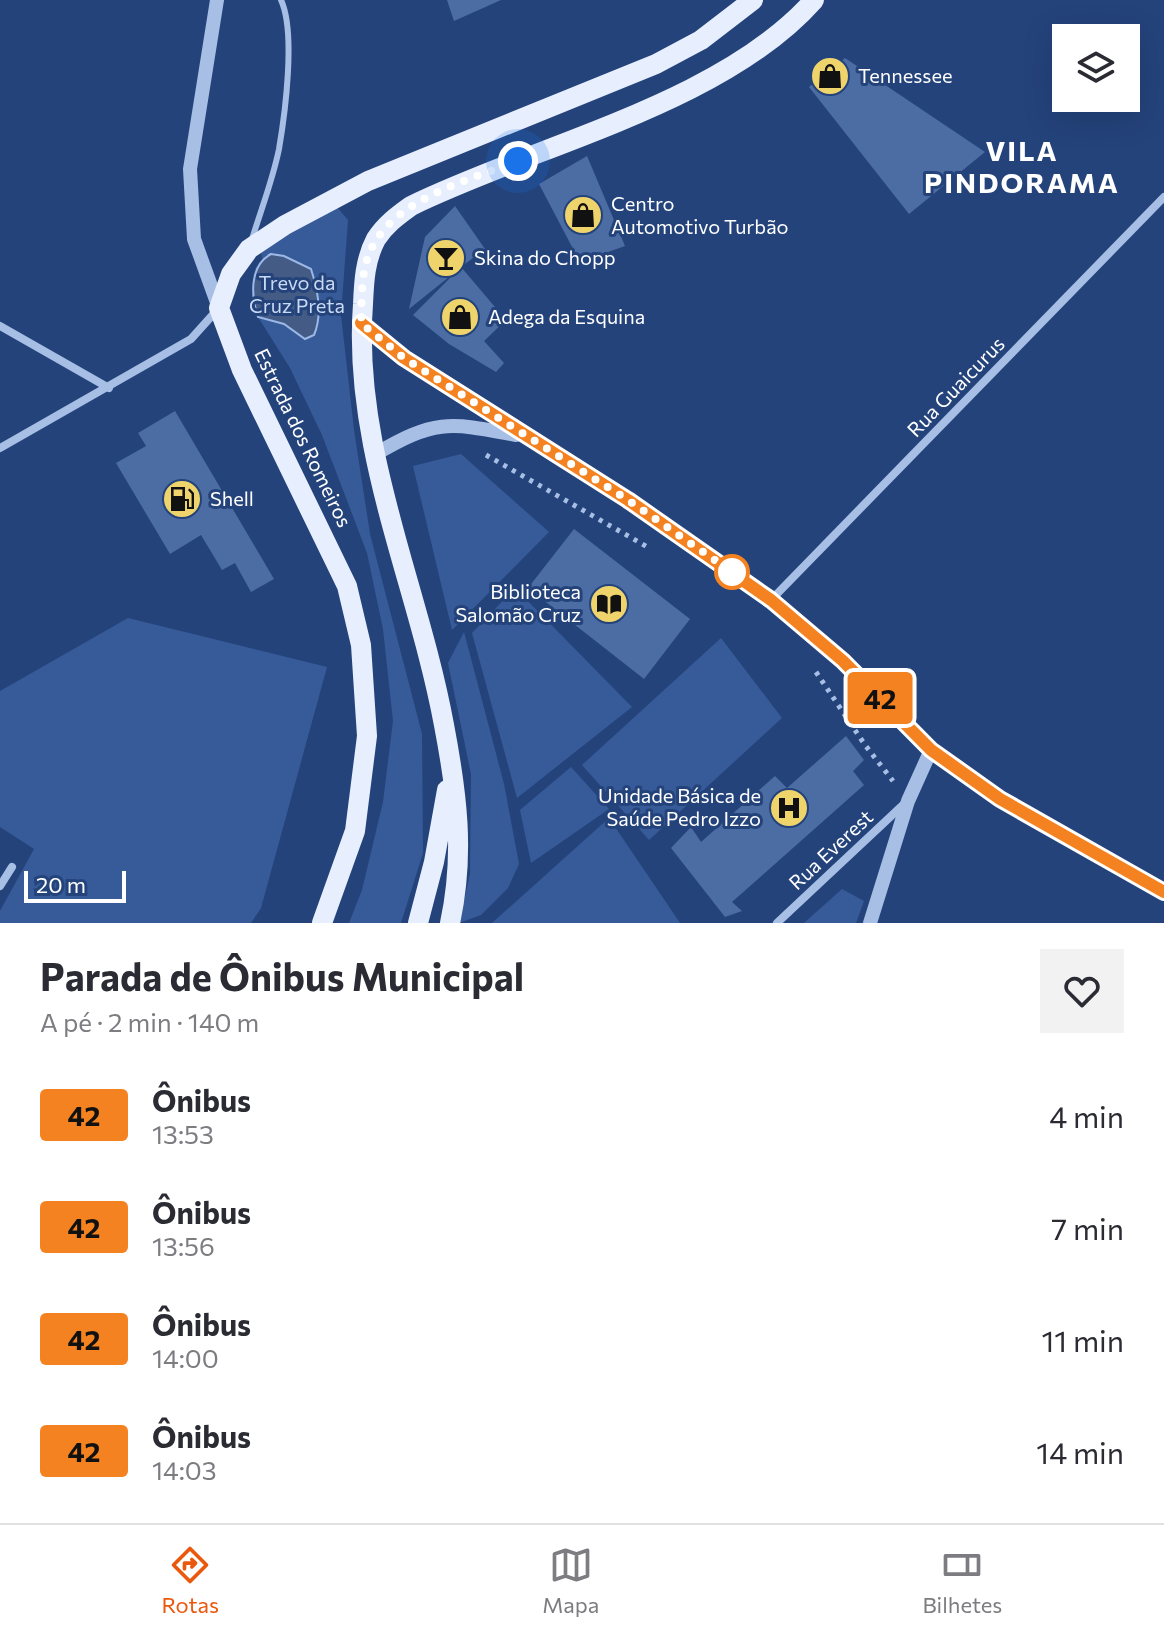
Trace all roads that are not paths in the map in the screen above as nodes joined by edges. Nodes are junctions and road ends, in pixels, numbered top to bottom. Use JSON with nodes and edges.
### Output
{"nodes":[{"id":1,"x":217,"y":0,"type":"edge"},
{"id":2,"x":281,"y":0,"type":"edge"},
{"id":3,"x":753,"y":0,"type":"edge"},
{"id":4,"x":814,"y":0,"type":"edge"},
{"id":5,"x":1164,"y":197,"type":"edge"},
{"id":6,"x":249,"y":249,"type":"junction"},
{"id":7,"x":219,"y":308,"type":"junction"},
{"id":8,"x":361,"y":323,"type":"junction"},
{"id":9,"x":0,"y":326,"type":"edge"},
{"id":10,"x":109,"y":388,"type":"junction"},
{"id":11,"x":524,"y":436,"type":"junction"},
{"id":12,"x":0,"y":448,"type":"edge"},
{"id":13,"x":374,"y":455,"type":"junction"},
{"id":14,"x":771,"y":600,"type":"junction"},
{"id":15,"x":931,"y":750,"type":"junction"},
{"id":16,"x":451,"y":771,"type":"junction"},
{"id":17,"x":908,"y":801,"type":"junction"},
{"id":18,"x":12,"y":867,"type":"dead end"},
{"id":19,"x":0,"y":886,"type":"edge"},
{"id":20,"x":1164,"y":892,"type":"edge"},
{"id":21,"x":322,"y":923,"type":"edge"},
{"id":22,"x":418,"y":923,"type":"edge"},
{"id":23,"x":450,"y":923,"type":"edge"},
{"id":24,"x":777,"y":923,"type":"edge"},
{"id":25,"x":870,"y":923,"type":"edge"}],
"edges":[{"from":1,"to":7,"type":"street"},
{"from":2,"to":6,"type":"lane"},
{"from":3,"to":6,"type":"main road"},
{"from":4,"to":8,"type":"main road"},
{"from":5,"to":14,"type":"street","name":"Rua Guaicurus"},
{"from":6,"to":7,"type":"main road"},
{"from":7,"to":10,"type":"street"},
{"from":7,"to":21,"type":"main road","name":"Estrada dos Romeiros"},
{"from":8,"to":11,"type":"street"},
{"from":8,"to":13,"type":"main road"},
{"from":9,"to":10,"type":"street"},
{"from":10,"to":12,"type":"street"},
{"from":11,"to":13,"type":"street"},
{"from":11,"to":14,"type":"street"},
{"from":13,"to":16,"type":"main road"},
{"from":14,"to":15,"type":"street"},
{"from":15,"to":17,"type":"street"},
{"from":15,"to":20,"type":"street"},
{"from":16,"to":22,"type":"main road"},
{"from":16,"to":23,"type":"main road"},
{"from":17,"to":24,"type":"street","name":"Rua Everest"},
{"from":17,"to":25,"type":"street"},
{"from":18,"to":19,"type":"street"}]}
